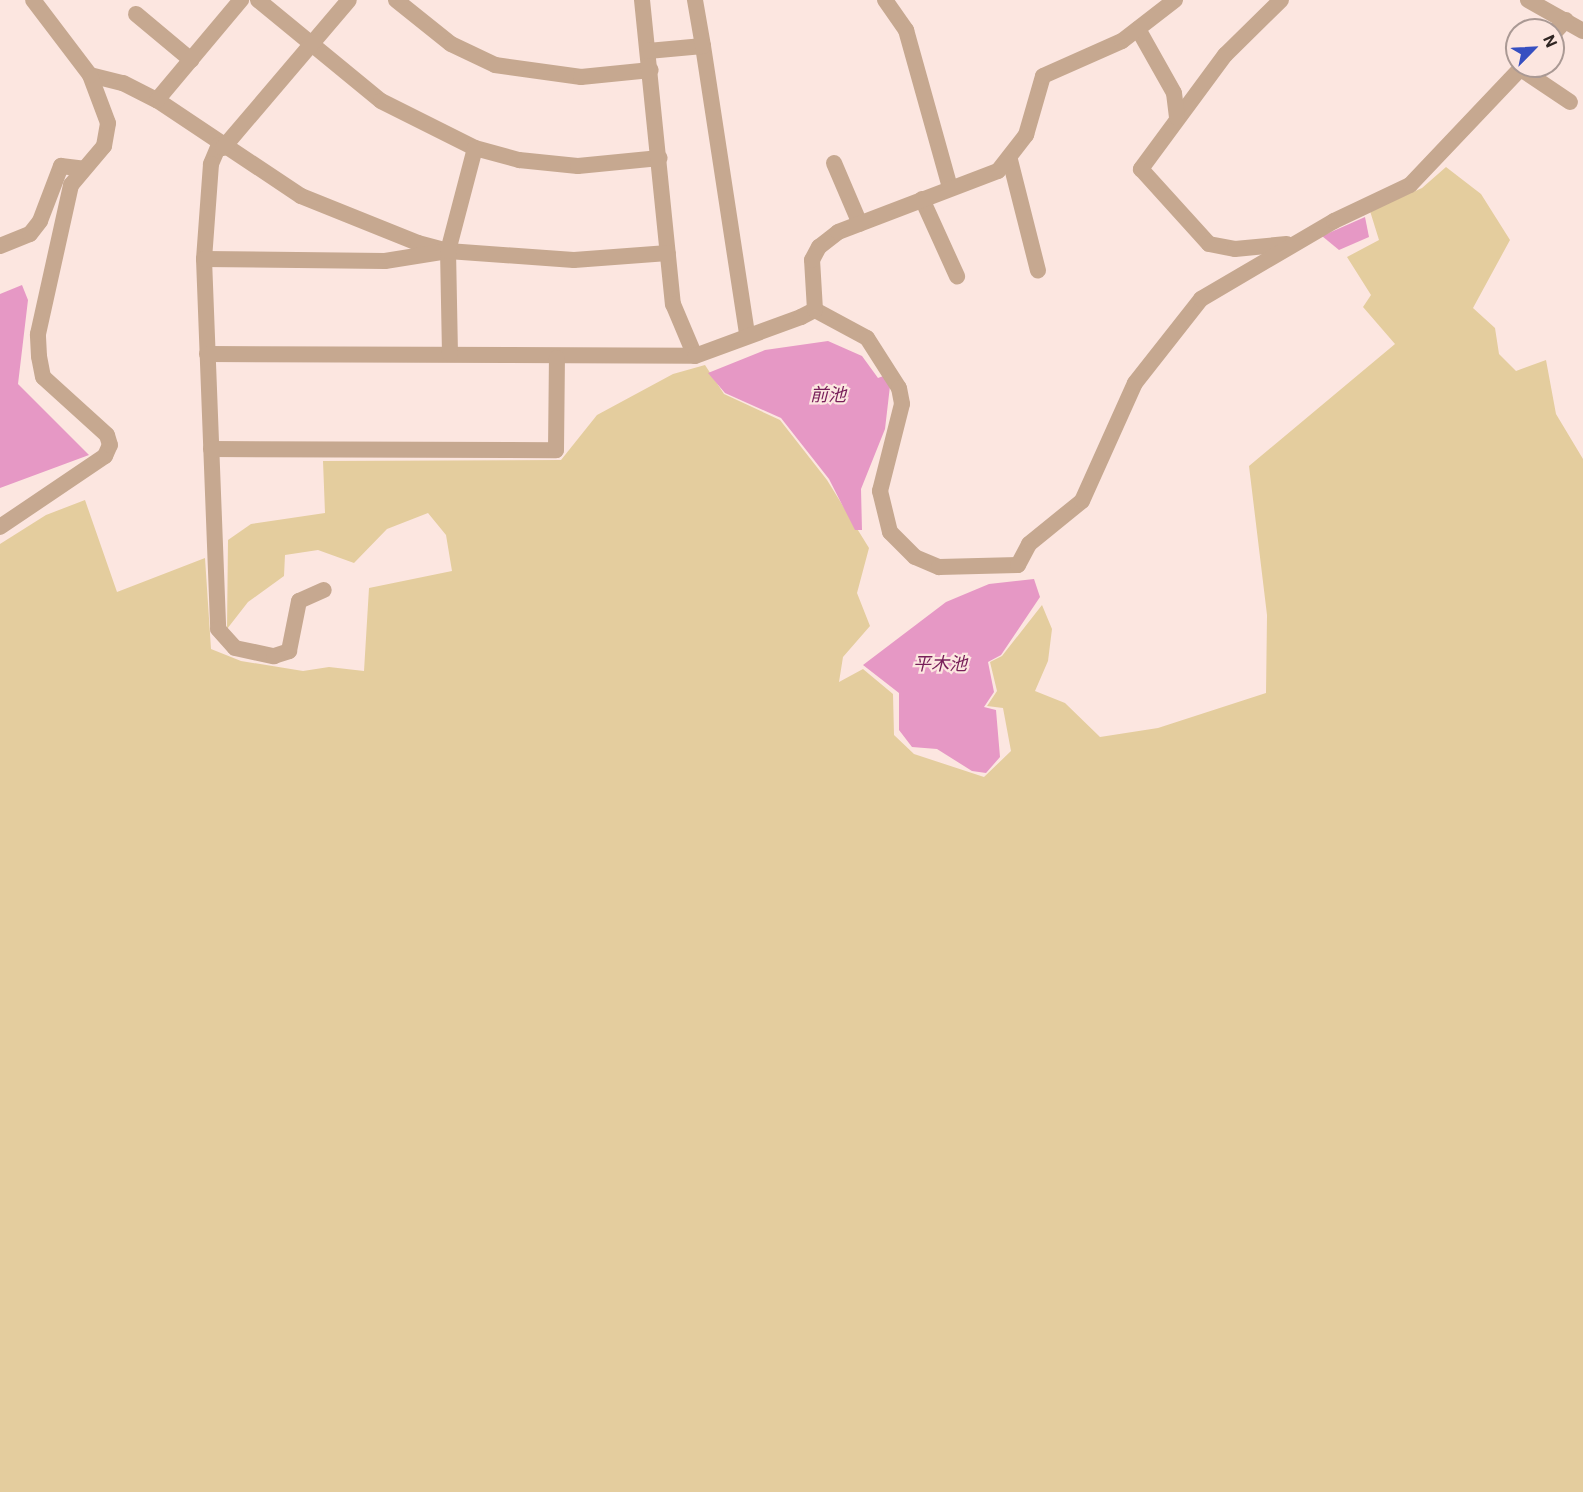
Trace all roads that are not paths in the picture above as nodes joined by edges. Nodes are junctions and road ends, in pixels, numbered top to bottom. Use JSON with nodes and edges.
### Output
{"nodes":[{"id":1,"x":33,"y":0,"type":"edge"},
{"id":2,"x":242,"y":0,"type":"edge"},
{"id":3,"x":258,"y":0,"type":"edge"},
{"id":4,"x":348,"y":0,"type":"edge"},
{"id":5,"x":396,"y":0,"type":"edge"},
{"id":6,"x":642,"y":0,"type":"edge"},
{"id":7,"x":695,"y":0,"type":"edge"},
{"id":8,"x":885,"y":0,"type":"edge"},
{"id":9,"x":1175,"y":0,"type":"edge"},
{"id":10,"x":1281,"y":0,"type":"edge"},
{"id":11,"x":1528,"y":0,"type":"edge"},
{"id":12,"x":136,"y":14,"type":"dead end"},
{"id":13,"x":1566,"y":20,"type":"joint"},
{"id":14,"x":1138,"y":29,"type":"junction"},
{"id":15,"x":1583,"y":31,"type":"edge"},
{"id":16,"x":311,"y":43,"type":"junction"},
{"id":17,"x":703,"y":46,"type":"junction"},
{"id":18,"x":648,"y":51,"type":"junction"},
{"id":19,"x":191,"y":60,"type":"junction"},
{"id":20,"x":651,"y":70,"type":"junction"},
{"id":21,"x":90,"y":75,"type":"junction"},
{"id":22,"x":1512,"y":78,"type":"edge"},
{"id":23,"x":1537,"y":78,"type":"edge"},
{"id":24,"x":157,"y":100,"type":"junction"},
{"id":25,"x":1570,"y":102,"type":"dead end"},
{"id":26,"x":1177,"y":117,"type":"junction"},
{"id":27,"x":221,"y":146,"type":"junction"},
{"id":28,"x":475,"y":148,"type":"junction"},
{"id":29,"x":660,"y":158,"type":"junction"},
{"id":30,"x":1010,"y":160,"type":"junction"},
{"id":31,"x":834,"y":163,"type":"dead end"},
{"id":32,"x":84,"y":169,"type":"junction"},
{"id":33,"x":950,"y":188,"type":"junction"},
{"id":34,"x":922,"y":199,"type":"junction"},
{"id":35,"x":860,"y":224,"type":"junction"},
{"id":36,"x":1295,"y":243,"type":"junction"},
{"id":37,"x":0,"y":246,"type":"edge"},
{"id":38,"x":448,"y":251,"type":"junction"},
{"id":39,"x":668,"y":253,"type":"junction"},
{"id":40,"x":204,"y":259,"type":"junction"},
{"id":41,"x":1038,"y":270,"type":"dead end"},
{"id":42,"x":957,"y":276,"type":"dead end"},
{"id":43,"x":815,"y":310,"type":"junction"},
{"id":44,"x":747,"y":335,"type":"junction"},
{"id":45,"x":207,"y":354,"type":"junction"},
{"id":46,"x":450,"y":354,"type":"junction"},
{"id":47,"x":695,"y":356,"type":"junction"},
{"id":48,"x":558,"y":358,"type":"junction"},
{"id":49,"x":211,"y":449,"type":"junction"},
{"id":50,"x":0,"y":527,"type":"edge"},
{"id":51,"x":324,"y":590,"type":"dead end"}],
"edges":[{"from":1,"to":21,"type":"street"},
{"from":2,"to":19,"type":"street"},
{"from":3,"to":16,"type":"street"},
{"from":4,"to":16,"type":"street"},
{"from":5,"to":20,"type":"street"},
{"from":6,"to":18,"type":"street"},
{"from":7,"to":17,"type":"street"},
{"from":8,"to":33,"type":"street"},
{"from":9,"to":14,"type":"street"},
{"from":10,"to":26,"type":"street"},
{"from":11,"to":13,"type":"street"},
{"from":12,"to":19,"type":"street"},
{"from":13,"to":15,"type":"street"},
{"from":14,"to":26,"type":"street"},
{"from":14,"to":30,"type":"street"},
{"from":16,"to":27,"type":"street"},
{"from":16,"to":28,"type":"street"},
{"from":17,"to":18,"type":"street"},
{"from":17,"to":44,"type":"street"},
{"from":18,"to":20,"type":"street"},
{"from":19,"to":24,"type":"street"},
{"from":20,"to":29,"type":"street"},
{"from":21,"to":24,"type":"street"},
{"from":21,"to":32,"type":"street"},
{"from":22,"to":36,"type":"street"},
{"from":23,"to":25,"type":"street"},
{"from":24,"to":27,"type":"street"},
{"from":26,"to":36,"type":"street"},
{"from":27,"to":38,"type":"street"},
{"from":27,"to":40,"type":"street"},
{"from":28,"to":29,"type":"street"},
{"from":28,"to":38,"type":"street"},
{"from":29,"to":39,"type":"street"},
{"from":30,"to":33,"type":"street"},
{"from":30,"to":41,"type":"street"},
{"from":31,"to":35,"type":"street"},
{"from":32,"to":37,"type":"street"},
{"from":32,"to":50,"type":"street"},
{"from":33,"to":34,"type":"street"},
{"from":34,"to":35,"type":"street"},
{"from":34,"to":42,"type":"street"},
{"from":35,"to":43,"type":"street"},
{"from":36,"to":43,"type":"street"},
{"from":38,"to":39,"type":"street"},
{"from":38,"to":40,"type":"street"},
{"from":38,"to":46,"type":"street"},
{"from":39,"to":47,"type":"street"},
{"from":40,"to":45,"type":"street"},
{"from":43,"to":44,"type":"street"},
{"from":44,"to":47,"type":"street"},
{"from":45,"to":46,"type":"street"},
{"from":45,"to":49,"type":"street"},
{"from":46,"to":48,"type":"street"},
{"from":47,"to":48,"type":"street"},
{"from":48,"to":49,"type":"street"},
{"from":49,"to":51,"type":"street"}]}
